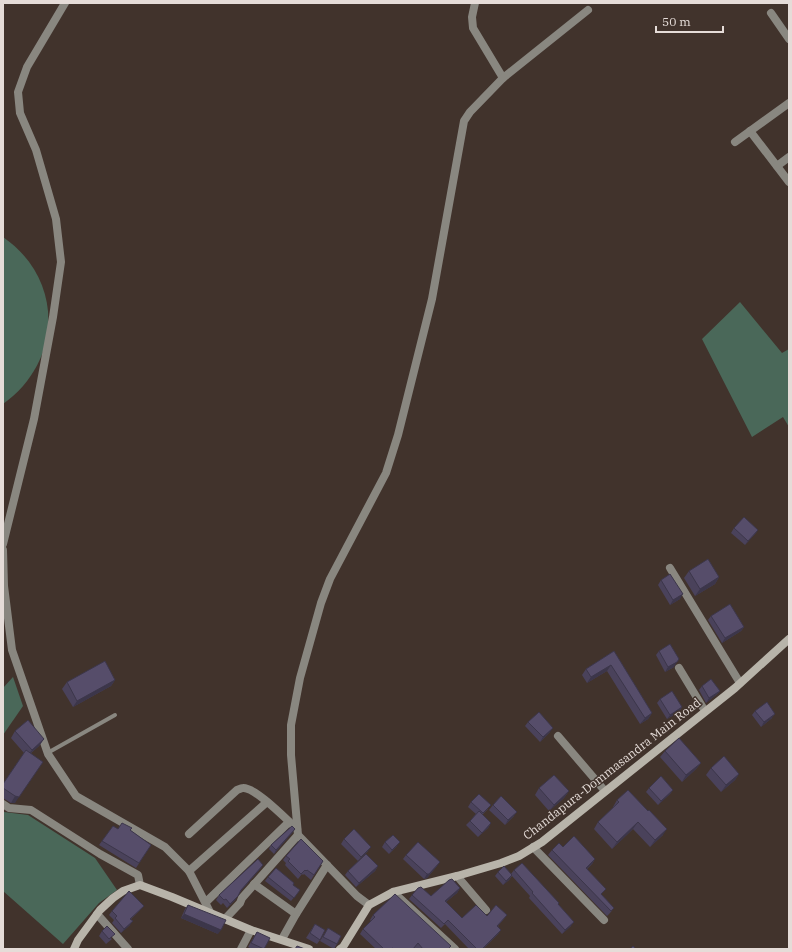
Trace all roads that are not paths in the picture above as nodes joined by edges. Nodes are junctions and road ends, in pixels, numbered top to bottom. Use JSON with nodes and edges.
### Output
{"nodes":[{"id":1,"x":65,"y":3,"type":"edge"},
{"id":2,"x":475,"y":3,"type":"edge"},
{"id":3,"x":588,"y":10,"type":"dead end"},
{"id":4,"x":771,"y":13,"type":"dead end"},
{"id":5,"x":789,"y":39,"type":"edge"},
{"id":6,"x":503,"y":78,"type":"junction"},
{"id":7,"x":789,"y":103,"type":"edge"},
{"id":8,"x":750,"y":131,"type":"junction"},
{"id":9,"x":735,"y":142,"type":"dead end"},
{"id":10,"x":789,"y":157,"type":"edge"},
{"id":11,"x":777,"y":166,"type":"junction"},
{"id":12,"x":789,"y":182,"type":"edge"},
{"id":13,"x":3,"y":544,"type":"edge"},
{"id":14,"x":3,"y":550,"type":"edge"},
{"id":15,"x":670,"y":568,"type":"dead end"},
{"id":16,"x":789,"y":639,"type":"edge"},
{"id":17,"x":679,"y":668,"type":"dead end"},
{"id":18,"x":740,"y":683,"type":"junction"},
{"id":19,"x":705,"y":711,"type":"junction"},
{"id":20,"x":115,"y":714,"type":"dead end"},
{"id":21,"x":558,"y":736,"type":"dead end"},
{"id":22,"x":48,"y":754,"type":"junction"},
{"id":23,"x":605,"y":791,"type":"junction"},
{"id":24,"x":267,"y":802,"type":"junction"},
{"id":25,"x":3,"y":804,"type":"edge"},
{"id":26,"x":289,"y":822,"type":"junction"},
{"id":27,"x":297,"y":832,"type":"junction"},
{"id":28,"x":189,"y":834,"type":"dead end"},
{"id":29,"x":533,"y":847,"type":"junction"},
{"id":30,"x":327,"y":865,"type":"junction"},
{"id":31,"x":189,"y":871,"type":"junction"},
{"id":32,"x":457,"y":876,"type":"junction"},
{"id":33,"x":254,"y":884,"type":"junction"},
{"id":34,"x":140,"y":885,"type":"junction"},
{"id":35,"x":393,"y":892,"type":"junction"},
{"id":36,"x":206,"y":902,"type":"junction"},
{"id":37,"x":369,"y":905,"type":"junction"},
{"id":38,"x":486,"y":910,"type":"dead end"},
{"id":39,"x":97,"y":914,"type":"junction"},
{"id":40,"x":212,"y":914,"type":"junction"},
{"id":41,"x":296,"y":914,"type":"junction"},
{"id":42,"x":224,"y":919,"type":"junction"},
{"id":43,"x":604,"y":920,"type":"dead end"},
{"id":44,"x":251,"y":930,"type":"junction"},
{"id":45,"x":282,"y":939,"type":"junction"},
{"id":46,"x":343,"y":948,"type":"edge"},
{"id":47,"x":74,"y":949,"type":"edge"},
{"id":48,"x":128,"y":949,"type":"edge"},
{"id":49,"x":241,"y":949,"type":"edge"},
{"id":50,"x":308,"y":949,"type":"edge"},
{"id":51,"x":456,"y":949,"type":"edge"}],
"edges":[{"from":1,"to":13,"type":"street"},
{"from":2,"to":6,"type":"street"},
{"from":3,"to":6,"type":"street"},
{"from":4,"to":5,"type":"street"},
{"from":6,"to":27,"type":"street"},
{"from":7,"to":8,"type":"street"},
{"from":8,"to":9,"type":"street"},
{"from":8,"to":11,"type":"street"},
{"from":10,"to":11,"type":"street"},
{"from":11,"to":12,"type":"street"},
{"from":14,"to":22,"type":"street"},
{"from":15,"to":18,"type":"street"},
{"from":16,"to":18,"type":"main road","name":"Chandapura-Dommasandra Main Road"},
{"from":17,"to":19,"type":"street"},
{"from":18,"to":19,"type":"main road","name":"Chandapura-Dommasandra Main Road"},
{"from":19,"to":23,"type":"main road","name":"Chandapura-Dommasandra Main Road"},
{"from":20,"to":22,"type":"lane"},
{"from":21,"to":23,"type":"street"},
{"from":22,"to":31,"type":"street"},
{"from":23,"to":29,"type":"main road","name":"Chandapura-Dommasandra Main Road"},
{"from":24,"to":26,"type":"street"},
{"from":24,"to":28,"type":"street"},
{"from":24,"to":31,"type":"street"},
{"from":25,"to":34,"type":"street"},
{"from":26,"to":27,"type":"street"},
{"from":26,"to":36,"type":"street"},
{"from":27,"to":30,"type":"street"},
{"from":27,"to":33,"type":"street"},
{"from":29,"to":32,"type":"main road","name":"Chandapura-Dommasandra Main Road"},
{"from":29,"to":43,"type":"street"},
{"from":30,"to":37,"type":"street"},
{"from":30,"to":41,"type":"street"},
{"from":31,"to":36,"type":"street"},
{"from":32,"to":35,"type":"main road","name":"Chandapura-Dommasandra Main Road"},
{"from":32,"to":38,"type":"street"},
{"from":33,"to":41,"type":"street"},
{"from":33,"to":42,"type":"street"},
{"from":34,"to":39,"type":"main road"},
{"from":34,"to":40,"type":"main road"},
{"from":35,"to":37,"type":"main road","name":"Chandapura-Dommasandra Main Road"},
{"from":35,"to":51,"type":"street"},
{"from":36,"to":40,"type":"street"},
{"from":37,"to":46,"type":"main road","name":"Chandapura-Dommasandra Main Road"},
{"from":39,"to":47,"type":"main road"},
{"from":39,"to":48,"type":"street"},
{"from":40,"to":42,"type":"main road"},
{"from":41,"to":45,"type":"street"},
{"from":42,"to":44,"type":"main road"},
{"from":44,"to":45,"type":"main road"},
{"from":44,"to":49,"type":"street"},
{"from":45,"to":50,"type":"main road"}]}
